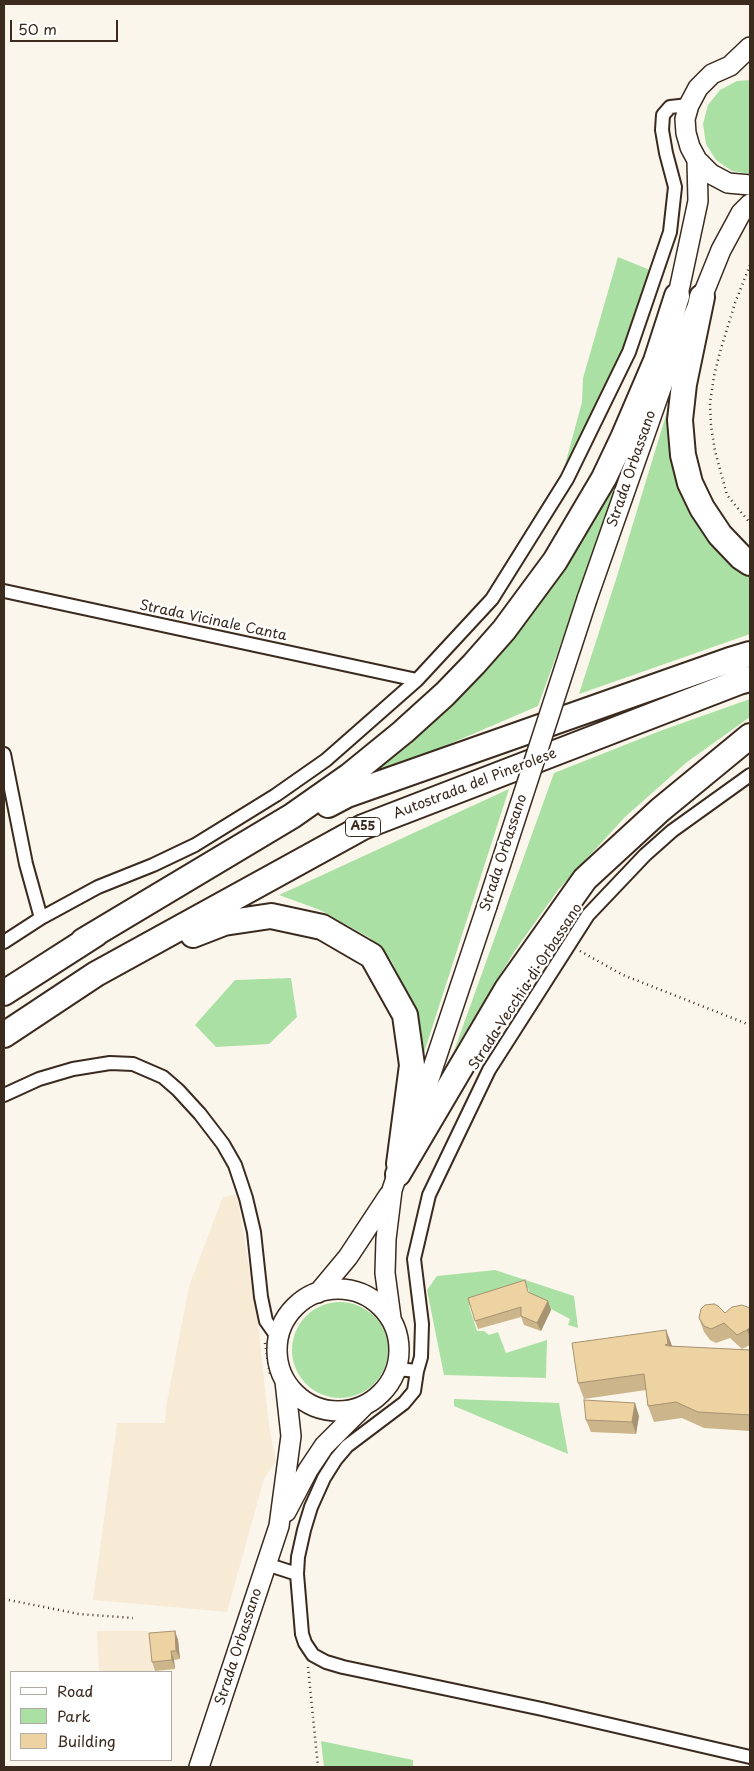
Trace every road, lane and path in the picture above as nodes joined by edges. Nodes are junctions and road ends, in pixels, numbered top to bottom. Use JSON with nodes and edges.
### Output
{"nodes":[{"id":1,"x":750,"y":48,"type":"edge"},
{"id":2,"x":750,"y":65,"type":"edge"},
{"id":3,"x":730,"y":66,"type":"junction"},
{"id":4,"x":689,"y":105,"type":"junction"},
{"id":5,"x":697,"y":160,"type":"junction"},
{"id":6,"x":750,"y":185,"type":"edge"},
{"id":7,"x":750,"y":204,"type":"edge"},
{"id":8,"x":750,"y":265,"type":"edge"},
{"id":9,"x":677,"y":296,"type":"junction"},
{"id":10,"x":702,"y":297,"type":"junction"},
{"id":11,"x":666,"y":374,"type":"junction"},
{"id":12,"x":750,"y":523,"type":"edge"},
{"id":13,"x":750,"y":563,"type":"edge"},
{"id":14,"x":4,"y":591,"type":"edge"},
{"id":15,"x":750,"y":654,"type":"edge"},
{"id":16,"x":750,"y":679,"type":"edge"},
{"id":17,"x":417,"y":680,"type":"junction"},
{"id":18,"x":750,"y":736,"type":"edge"},
{"id":19,"x":4,"y":754,"type":"edge"},
{"id":20,"x":750,"y":775,"type":"edge"},
{"id":21,"x":40,"y":918,"type":"junction"},
{"id":22,"x":83,"y":941,"type":"junction"},
{"id":23,"x":571,"y":941,"type":"junction"},
{"id":24,"x":4,"y":942,"type":"edge"},
{"id":25,"x":96,"y":974,"type":"junction"},
{"id":26,"x":4,"y":993,"type":"edge"},
{"id":27,"x":750,"y":1025,"type":"edge"},
{"id":28,"x":4,"y":1035,"type":"edge"},
{"id":29,"x":4,"y":1095,"type":"edge"},
{"id":30,"x":395,"y":1182,"type":"junction"},
{"id":31,"x":318,"y":1292,"type":"junction"},
{"id":32,"x":391,"y":1318,"type":"junction"},
{"id":33,"x":266,"y":1321,"type":"junction"},
{"id":34,"x":278,"y":1338,"type":"junction"},
{"id":35,"x":397,"y":1369,"type":"junction"},
{"id":36,"x":417,"y":1371,"type":"junction"},
{"id":37,"x":278,"y":1379,"type":"junction"},
{"id":38,"x":364,"y":1406,"type":"junction"},
{"id":39,"x":279,"y":1526,"type":"junction"},
{"id":40,"x":266,"y":1564,"type":"junction"},
{"id":41,"x":297,"y":1574,"type":"junction"},
{"id":42,"x":4,"y":1598,"type":"edge"},
{"id":43,"x":133,"y":1618,"type":"dead end"},
{"id":44,"x":305,"y":1643,"type":"junction"},
{"id":45,"x":750,"y":1757,"type":"edge"},
{"id":46,"x":199,"y":1767,"type":"edge"},
{"id":47,"x":318,"y":1767,"type":"edge"}],
"edges":[{"from":1,"to":3,"type":"main road","name":"Strada Orbassano"},
{"from":2,"to":3,"type":"main road","name":"Strada Orbassano"},
{"from":3,"to":4,"type":"main road","name":"Strada Orbassano"},
{"from":4,"to":5,"type":"main road","name":"Strada Orbassano"},
{"from":4,"to":17,"type":"street"},
{"from":5,"to":6,"type":"main road","name":"Strada Orbassano"},
{"from":5,"to":9,"type":"main road","name":"Strada Orbassano"},
{"from":7,"to":10,"type":"main road","name":"Strada Orbassano"},
{"from":8,"to":12,"type":"path"},
{"from":9,"to":11,"type":"main road","name":"Strada Orbassano"},
{"from":9,"to":22,"type":"highway"},
{"from":10,"to":11,"type":"main road","name":"Strada Orbassano"},
{"from":10,"to":13,"type":"highway"},
{"from":11,"to":30,"type":"main road","name":"Strada Orbassano","bridge":true},
{"from":14,"to":17,"type":"street","name":"Strada Vicinale Canta"},
{"from":15,"to":22,"type":"highway","number":"A55"},
{"from":16,"to":25,"type":"highway","name":"Autostrada del Pinerolese","number":"A55"},
{"from":17,"to":21,"type":"street"},
{"from":18,"to":30,"type":"highway"},
{"from":19,"to":21,"type":"street"},
{"from":20,"to":23,"type":"street","name":"Strada Vecchia di Orbassano"},
{"from":21,"to":24,"type":"street"},
{"from":22,"to":26,"type":"highway","number":"A55"},
{"from":23,"to":27,"type":"path"},
{"from":23,"to":36,"type":"street","name":"Strada Vecchia di Orbassano"},
{"from":25,"to":28,"type":"highway","name":"Autostrada del Pinerolese","number":"A55"},
{"from":25,"to":30,"type":"highway"},
{"from":29,"to":33,"type":"street"},
{"from":30,"to":31,"type":"main road","name":"Strada Orbassano"},
{"from":30,"to":32,"type":"main road","name":"Strada Orbassano"},
{"from":31,"to":32,"type":"main road","name":"Strada Orbassano"},
{"from":31,"to":34,"type":"main road","name":"Strada Orbassano"},
{"from":32,"to":35,"type":"main road","name":"Strada Orbassano"},
{"from":33,"to":34,"type":"street"},
{"from":33,"to":37,"type":"path"},
{"from":34,"to":37,"type":"main road","name":"Strada Orbassano"},
{"from":35,"to":36,"type":"street"},
{"from":35,"to":38,"type":"main road","name":"Strada Orbassano"},
{"from":36,"to":41,"type":"street","name":"Strada Vecchia di Orbassano"},
{"from":37,"to":38,"type":"main road","name":"Strada Orbassano"},
{"from":37,"to":39,"type":"main road","name":"Strada Orbassano"},
{"from":38,"to":39,"type":"main road","name":"Strada Orbassano"},
{"from":39,"to":40,"type":"main road","name":"Strada Orbassano"},
{"from":40,"to":41,"type":"street"},
{"from":40,"to":46,"type":"main road","name":"Strada Orbassano"},
{"from":41,"to":44,"type":"street","name":"Strada Vecchia di Orbassano"},
{"from":42,"to":43,"type":"path"},
{"from":44,"to":45,"type":"street"},
{"from":44,"to":47,"type":"path"}]}
